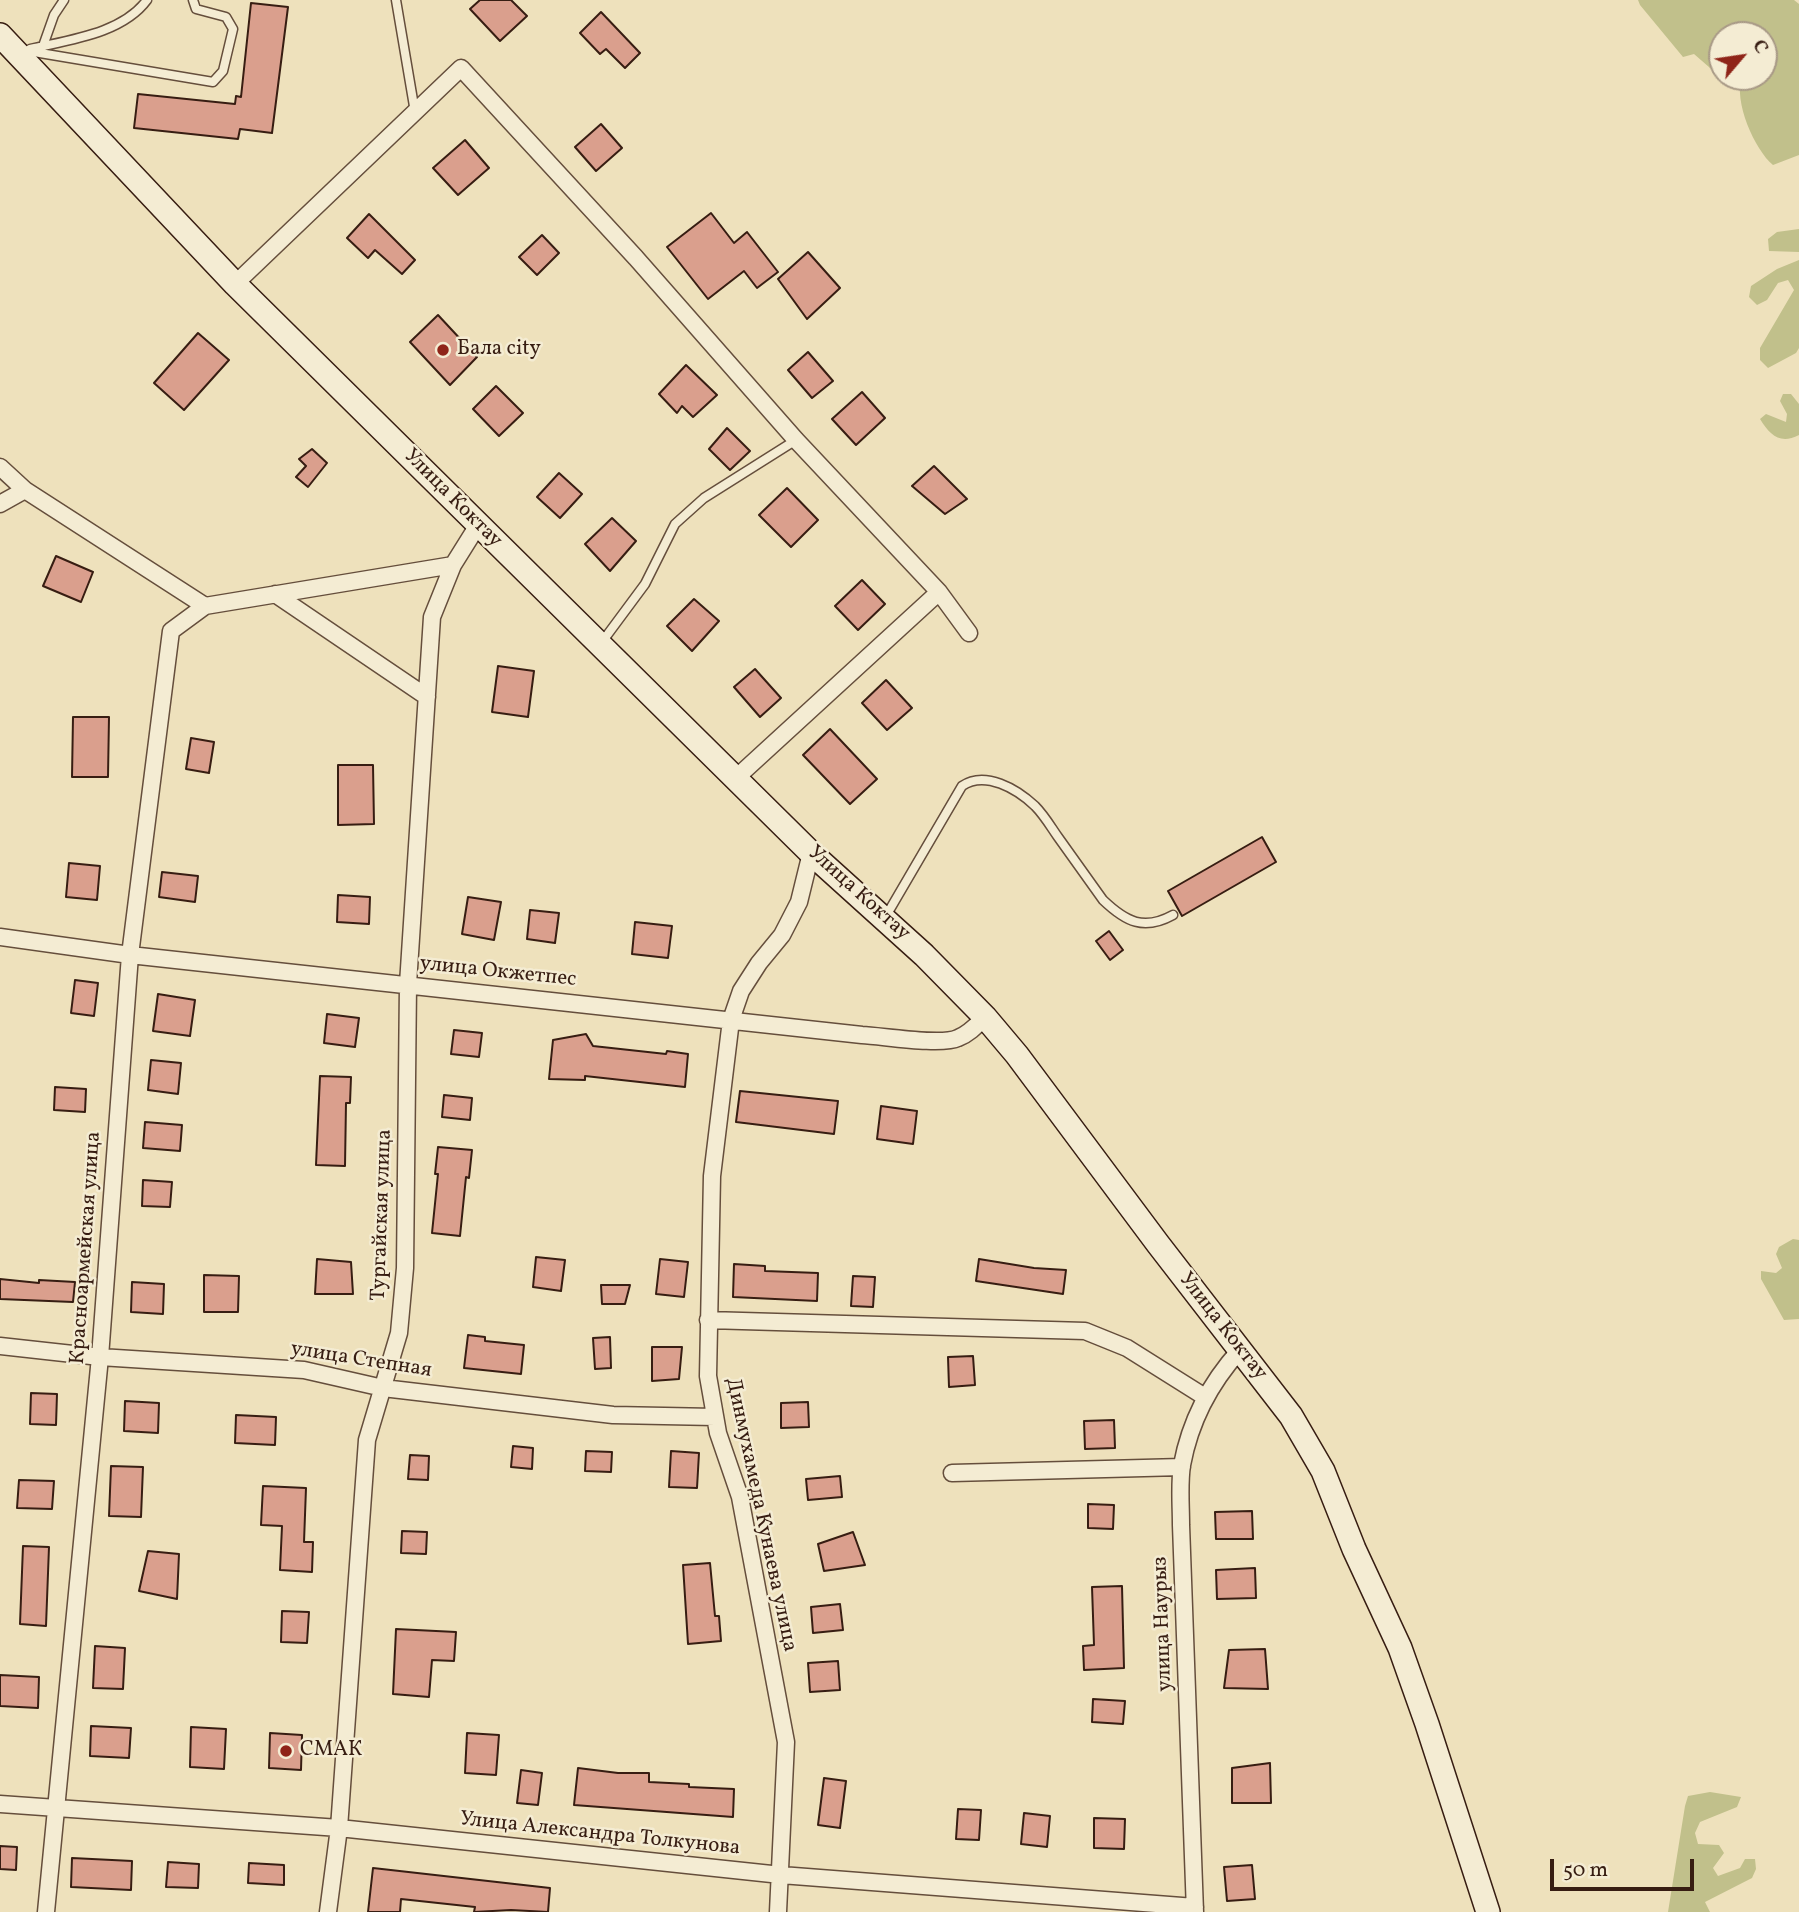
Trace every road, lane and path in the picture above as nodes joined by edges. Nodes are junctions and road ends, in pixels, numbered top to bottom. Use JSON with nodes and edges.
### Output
{"nodes":[{"id":1,"x":65,"y":0,"type":"edge"},
{"id":2,"x":147,"y":0,"type":"edge"},
{"id":3,"x":193,"y":0,"type":"edge"},
{"id":4,"x":396,"y":0,"type":"edge"},
{"id":5,"x":13,"y":44,"type":"edge"},
{"id":6,"x":43,"y":46,"type":"junction"},
{"id":7,"x":415,"y":112,"type":"junction"},
{"id":8,"x":235,"y":284,"type":"junction"},
{"id":9,"x":796,"y":440,"type":"junction"},
{"id":10,"x":0,"y":467,"type":"edge"},
{"id":11,"x":26,"y":490,"type":"junction"},
{"id":12,"x":0,"y":504,"type":"edge"},
{"id":13,"x":478,"y":525,"type":"junction"},
{"id":14,"x":453,"y":565,"type":"junction"},
{"id":15,"x":939,"y":592,"type":"junction"},
{"id":16,"x":275,"y":594,"type":"junction"},
{"id":17,"x":205,"y":606,"type":"junction"},
{"id":18,"x":969,"y":633,"type":"dead end"},
{"id":19,"x":600,"y":645,"type":"junction"},
{"id":20,"x":427,"y":697,"type":"junction"},
{"id":21,"x":736,"y":778,"type":"junction"},
{"id":22,"x":811,"y":853,"type":"junction"},
{"id":23,"x":1174,"y":915,"type":"dead end"},
{"id":24,"x":884,"y":919,"type":"junction"},
{"id":25,"x":0,"y":937,"type":"edge"},
{"id":26,"x":130,"y":954,"type":"junction"},
{"id":27,"x":408,"y":984,"type":"junction"},
{"id":28,"x":985,"y":1017,"type":"junction"},
{"id":29,"x":731,"y":1020,"type":"junction"},
{"id":30,"x":708,"y":1320,"type":"junction"},
{"id":31,"x":0,"y":1346,"type":"edge"},
{"id":32,"x":1240,"y":1350,"type":"junction"},
{"id":33,"x":100,"y":1357,"type":"junction"},
{"id":34,"x":383,"y":1388,"type":"junction"},
{"id":35,"x":1205,"y":1398,"type":"junction"},
{"id":36,"x":715,"y":1417,"type":"junction"},
{"id":37,"x":1182,"y":1467,"type":"junction"},
{"id":38,"x":952,"y":1474,"type":"dead end"},
{"id":39,"x":0,"y":1804,"type":"edge"},
{"id":40,"x":55,"y":1808,"type":"junction"},
{"id":41,"x":340,"y":1828,"type":"junction"},
{"id":42,"x":781,"y":1875,"type":"junction"},
{"id":43,"x":1195,"y":1909,"type":"edge"},
{"id":44,"x":46,"y":1912,"type":"edge"},
{"id":45,"x":328,"y":1912,"type":"edge"},
{"id":46,"x":778,"y":1912,"type":"edge"},
{"id":47,"x":1488,"y":1912,"type":"edge"}],
"edges":[{"from":1,"to":6,"type":"lane"},
{"from":2,"to":6,"type":"lane"},
{"from":3,"to":5,"type":"lane"},
{"from":4,"to":7,"type":"lane"},
{"from":5,"to":6,"type":"lane"},
{"from":5,"to":8,"type":"street","name":"Улица Коктау"},
{"from":7,"to":8,"type":"street"},
{"from":7,"to":9,"type":"street"},
{"from":8,"to":13,"type":"street","name":"Улица Коктау"},
{"from":9,"to":15,"type":"street"},
{"from":9,"to":19,"type":"lane"},
{"from":10,"to":11,"type":"street"},
{"from":11,"to":12,"type":"street"},
{"from":11,"to":17,"type":"street"},
{"from":13,"to":14,"type":"street","name":"Тургайская улица"},
{"from":13,"to":19,"type":"street","name":"Улица Коктау"},
{"from":14,"to":16,"type":"street"},
{"from":14,"to":20,"type":"street","name":"Тургайская улица"},
{"from":15,"to":18,"type":"street"},
{"from":15,"to":21,"type":"street"},
{"from":16,"to":17,"type":"street"},
{"from":16,"to":20,"type":"street"},
{"from":17,"to":26,"type":"street","name":"Красноармейская улица"},
{"from":19,"to":21,"type":"street","name":"Улица Коктау"},
{"from":20,"to":27,"type":"street","name":"Тургайская улица"},
{"from":21,"to":22,"type":"street","name":"Улица Коктау"},
{"from":22,"to":24,"type":"street","name":"Улица Коктау"},
{"from":22,"to":29,"type":"street","name":"Динмухамеда Кунаева улица"},
{"from":23,"to":24,"type":"lane"},
{"from":24,"to":28,"type":"street","name":"Улица Коктау"},
{"from":25,"to":26,"type":"street","name":"улица Окжетпес"},
{"from":26,"to":27,"type":"street","name":"улица Окжетпес"},
{"from":26,"to":33,"type":"street","name":"Красноармейская улица"},
{"from":27,"to":29,"type":"street","name":"улица Окжетпес"},
{"from":27,"to":34,"type":"street","name":"Тургайская улица"},
{"from":28,"to":29,"type":"street","name":"улица Окжетпес"},
{"from":28,"to":32,"type":"street","name":"Улица Коктау"},
{"from":29,"to":30,"type":"street","name":"Динмухамеда Кунаева улица"},
{"from":30,"to":35,"type":"street"},
{"from":30,"to":36,"type":"street","name":"Динмухамеда Кунаева улица"},
{"from":31,"to":33,"type":"street","name":"улица Степная"},
{"from":32,"to":35,"type":"street","name":"улица Наурыз"},
{"from":32,"to":47,"type":"street","name":"Улица Коктау"},
{"from":33,"to":34,"type":"street","name":"улица Степная"},
{"from":33,"to":40,"type":"street","name":"Красноармейская улица"},
{"from":34,"to":36,"type":"street","name":"улица Степная"},
{"from":34,"to":41,"type":"street","name":"Тургайская улица"},
{"from":35,"to":37,"type":"street","name":"улица Наурыз"},
{"from":36,"to":42,"type":"street","name":"Динмухамеда Кунаева улица"},
{"from":37,"to":38,"type":"street"},
{"from":37,"to":43,"type":"street","name":"улица Наурыз"},
{"from":39,"to":40,"type":"street","name":"Улица Александра Толкунова"},
{"from":40,"to":41,"type":"street","name":"Улица Александра Толкунова"},
{"from":40,"to":44,"type":"street","name":"Красноармейская улица"},
{"from":41,"to":42,"type":"street","name":"Улица Александра Толкунова"},
{"from":41,"to":45,"type":"street","name":"Тургайская улица"},
{"from":42,"to":43,"type":"street","name":"Улица Александра Толкунова"},
{"from":42,"to":46,"type":"street","name":"Динмухамеда Кунаева улица"}]}
